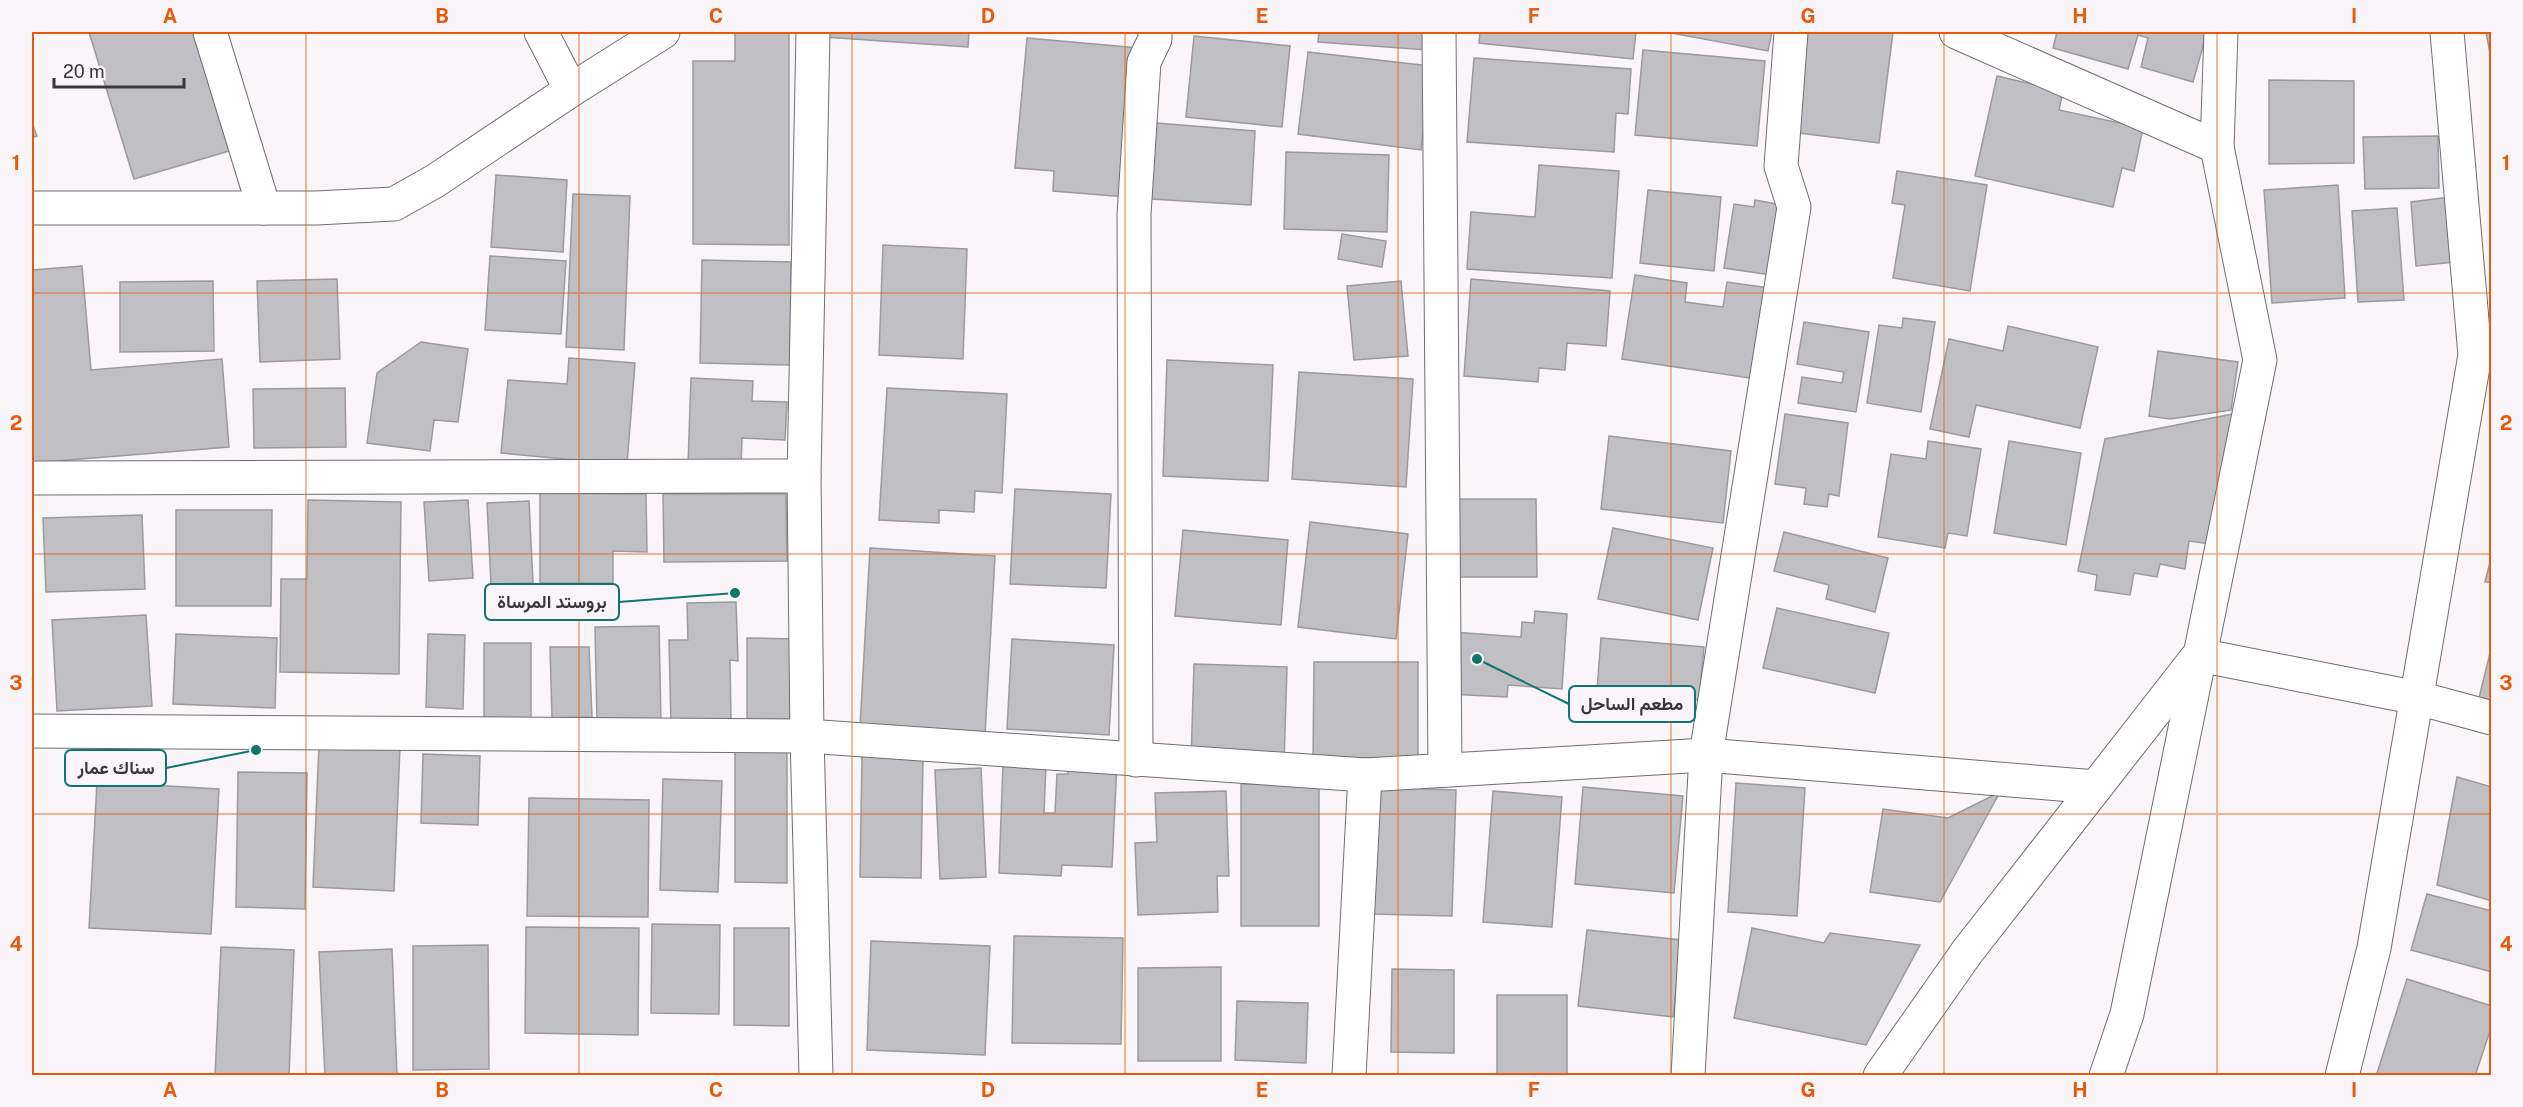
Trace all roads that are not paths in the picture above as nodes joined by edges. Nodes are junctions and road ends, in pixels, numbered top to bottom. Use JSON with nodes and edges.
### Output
{"nodes":[{"id":1,"x":210,"y":32,"type":"edge"},
{"id":2,"x":541,"y":32,"type":"edge"},
{"id":3,"x":663,"y":32,"type":"edge"},
{"id":4,"x":813,"y":32,"type":"edge"},
{"id":5,"x":1155,"y":32,"type":"edge"},
{"id":6,"x":1439,"y":32,"type":"edge"},
{"id":7,"x":1791,"y":32,"type":"edge"},
{"id":8,"x":1956,"y":32,"type":"edge"},
{"id":9,"x":2221,"y":32,"type":"edge"},
{"id":10,"x":2447,"y":32,"type":"edge"},
{"id":11,"x":571,"y":90,"type":"junction"},
{"id":12,"x":2217,"y":147,"type":"junction"},
{"id":13,"x":32,"y":208,"type":"edge"},
{"id":14,"x":264,"y":208,"type":"junction"},
{"id":15,"x":2479,"y":258,"type":"edge"},
{"id":16,"x":804,"y":476,"type":"junction"},
{"id":17,"x":32,"y":478,"type":"edge"},
{"id":18,"x":2199,"y":655,"type":"junction"},
{"id":19,"x":2418,"y":698,"type":"junction"},
{"id":20,"x":2492,"y":718,"type":"edge"},
{"id":21,"x":32,"y":731,"type":"edge"},
{"id":22,"x":807,"y":736,"type":"junction"},
{"id":23,"x":1706,"y":755,"type":"junction"},
{"id":24,"x":1136,"y":760,"type":"junction"},
{"id":25,"x":1445,"y":770,"type":"junction"},
{"id":26,"x":1365,"y":775,"type":"junction"},
{"id":27,"x":2096,"y":787,"type":"junction"},
{"id":28,"x":816,"y":1076,"type":"edge"},
{"id":29,"x":1349,"y":1076,"type":"edge"},
{"id":30,"x":1689,"y":1076,"type":"edge"},
{"id":31,"x":1880,"y":1076,"type":"edge"},
{"id":32,"x":2106,"y":1076,"type":"edge"},
{"id":33,"x":2342,"y":1076,"type":"edge"}],
"edges":[{"from":1,"to":14,"type":"street"},
{"from":2,"to":11,"type":"street"},
{"from":3,"to":11,"type":"street"},
{"from":4,"to":16,"type":"street"},
{"from":5,"to":24,"type":"street"},
{"from":6,"to":25,"type":"street"},
{"from":7,"to":23,"type":"street"},
{"from":8,"to":12,"type":"street"},
{"from":9,"to":12,"type":"street"},
{"from":10,"to":15,"type":"street"},
{"from":11,"to":14,"type":"street"},
{"from":12,"to":18,"type":"street"},
{"from":13,"to":14,"type":"street"},
{"from":15,"to":19,"type":"street"},
{"from":16,"to":17,"type":"street"},
{"from":16,"to":22,"type":"street"},
{"from":18,"to":19,"type":"street"},
{"from":18,"to":27,"type":"street"},
{"from":18,"to":32,"type":"street"},
{"from":19,"to":20,"type":"street"},
{"from":19,"to":33,"type":"street"},
{"from":21,"to":22,"type":"street"},
{"from":22,"to":24,"type":"street"},
{"from":22,"to":28,"type":"street"},
{"from":23,"to":25,"type":"street"},
{"from":23,"to":27,"type":"street"},
{"from":23,"to":30,"type":"street"},
{"from":24,"to":26,"type":"street"},
{"from":25,"to":26,"type":"street"},
{"from":26,"to":29,"type":"street"},
{"from":27,"to":31,"type":"street"}]}
